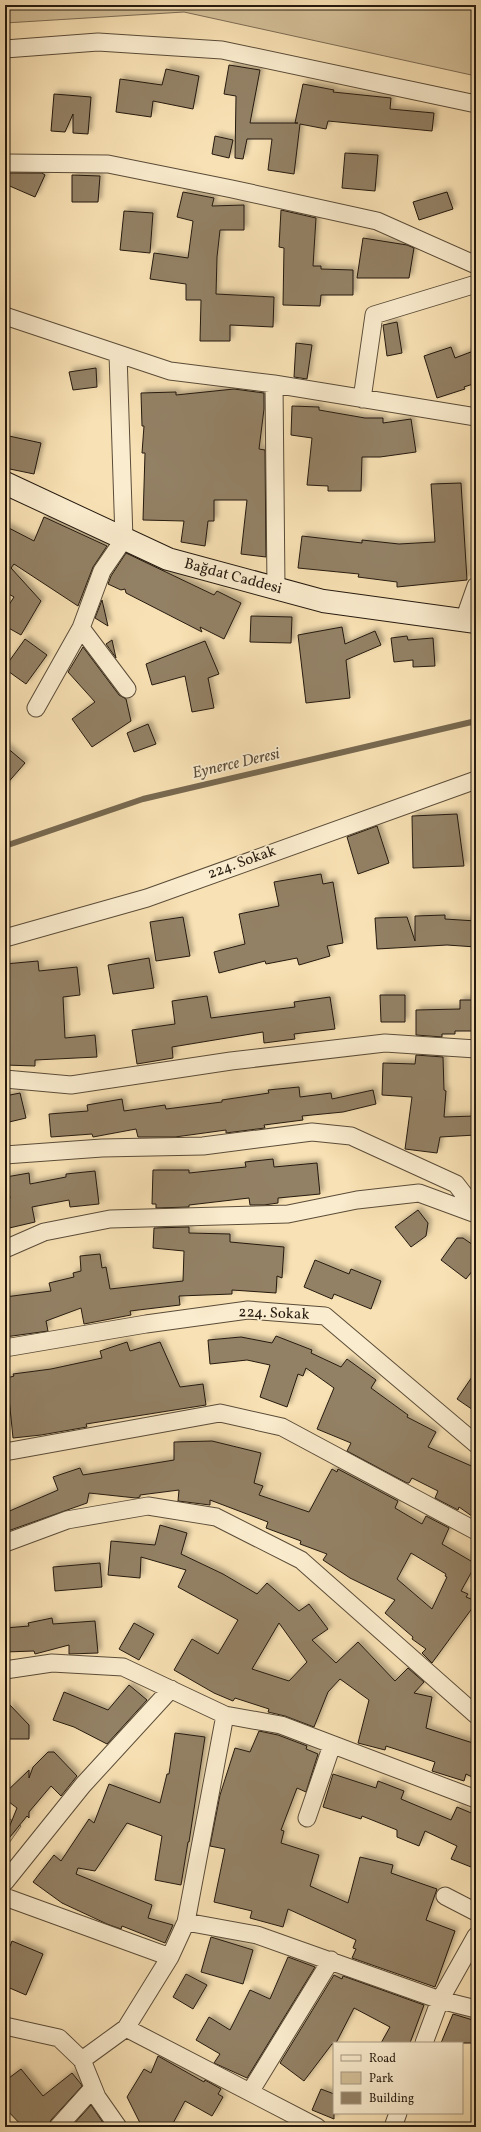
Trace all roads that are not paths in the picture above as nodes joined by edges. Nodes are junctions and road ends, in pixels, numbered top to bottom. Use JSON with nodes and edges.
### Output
{"nodes":[{"id":1,"x":5,"y":49,"type":"edge"},
{"id":2,"x":476,"y":104,"type":"edge"},
{"id":3,"x":5,"y":162,"type":"edge"},
{"id":4,"x":476,"y":265,"type":"edge"},
{"id":5,"x":476,"y":284,"type":"edge"},
{"id":6,"x":5,"y":316,"type":"edge"},
{"id":7,"x":118,"y":354,"type":"junction"},
{"id":8,"x":274,"y":384,"type":"junction"},
{"id":9,"x":362,"y":399,"type":"junction"},
{"id":10,"x":476,"y":417,"type":"edge"},
{"id":11,"x":5,"y":483,"type":"edge"},
{"id":12,"x":124,"y":539,"type":"junction"},
{"id":13,"x":476,"y":586,"type":"edge"},
{"id":14,"x":276,"y":588,"type":"junction"},
{"id":15,"x":470,"y":621,"type":"edge"},
{"id":16,"x":81,"y":628,"type":"junction"},
{"id":17,"x":127,"y":690,"type":"dead end"},
{"id":18,"x":36,"y":708,"type":"dead end"},
{"id":19,"x":476,"y":780,"type":"edge"},
{"id":20,"x":5,"y":938,"type":"edge"},
{"id":21,"x":476,"y":1049,"type":"edge"},
{"id":22,"x":5,"y":1080,"type":"edge"},
{"id":23,"x":5,"y":1154,"type":"edge"},
{"id":24,"x":476,"y":1210,"type":"edge"},
{"id":25,"x":476,"y":1214,"type":"edge"},
{"id":26,"x":5,"y":1249,"type":"edge"},
{"id":27,"x":5,"y":1348,"type":"edge"},
{"id":28,"x":476,"y":1444,"type":"edge"},
{"id":29,"x":5,"y":1452,"type":"edge"},
{"id":30,"x":476,"y":1531,"type":"edge"},
{"id":31,"x":5,"y":1543,"type":"edge"},
{"id":32,"x":5,"y":1670,"type":"edge"},
{"id":33,"x":171,"y":1689,"type":"junction"},
{"id":34,"x":225,"y":1715,"type":"junction"},
{"id":35,"x":476,"y":1715,"type":"edge"},
{"id":36,"x":332,"y":1745,"type":"junction"},
{"id":37,"x":476,"y":1799,"type":"edge"},
{"id":38,"x":307,"y":1818,"type":"dead end"},
{"id":39,"x":5,"y":1882,"type":"edge"},
{"id":40,"x":445,"y":1896,"type":"dead end"},
{"id":41,"x":5,"y":1897,"type":"edge"},
{"id":42,"x":476,"y":1912,"type":"edge"},
{"id":43,"x":186,"y":1922,"type":"junction"},
{"id":44,"x":476,"y":1936,"type":"edge"},
{"id":45,"x":170,"y":1957,"type":"junction"},
{"id":46,"x":331,"y":1960,"type":"junction"},
{"id":47,"x":440,"y":2000,"type":"junction"},
{"id":48,"x":476,"y":2009,"type":"edge"},
{"id":49,"x":126,"y":2028,"type":"junction"},
{"id":50,"x":9,"y":2031,"type":"edge"},
{"id":51,"x":424,"y":2042,"type":"edge"},
{"id":52,"x":82,"y":2060,"type":"junction"},
{"id":53,"x":93,"y":2088,"type":"junction"},
{"id":54,"x":250,"y":2092,"type":"junction"},
{"id":55,"x":398,"y":2114,"type":"edge"},
{"id":56,"x":58,"y":2127,"type":"edge"},
{"id":57,"x":118,"y":2127,"type":"edge"},
{"id":58,"x":317,"y":2127,"type":"edge"},
{"id":59,"x":393,"y":2127,"type":"edge"}],
"edges":[{"from":1,"to":2,"type":"street"},
{"from":3,"to":4,"type":"street"},
{"from":5,"to":9,"type":"street"},
{"from":6,"to":7,"type":"street"},
{"from":7,"to":8,"type":"street"},
{"from":7,"to":12,"type":"street"},
{"from":8,"to":9,"type":"street"},
{"from":8,"to":14,"type":"street"},
{"from":9,"to":10,"type":"street"},
{"from":11,"to":12,"type":"main road","name":"Bağdat Caddesi"},
{"from":12,"to":14,"type":"main road","name":"Bağdat Caddesi"},
{"from":12,"to":16,"type":"street"},
{"from":13,"to":15,"type":"street"},
{"from":14,"to":15,"type":"main road","name":"Bağdat Caddesi"},
{"from":16,"to":17,"type":"street"},
{"from":16,"to":18,"type":"street"},
{"from":19,"to":20,"type":"street","name":"224. Sokak"},
{"from":21,"to":22,"type":"street"},
{"from":23,"to":24,"type":"street"},
{"from":25,"to":26,"type":"street"},
{"from":27,"to":28,"type":"street","name":"224. Sokak"},
{"from":29,"to":30,"type":"street"},
{"from":31,"to":35,"type":"street"},
{"from":32,"to":33,"type":"street"},
{"from":33,"to":34,"type":"street"},
{"from":33,"to":39,"type":"street"},
{"from":34,"to":36,"type":"street"},
{"from":34,"to":43,"type":"street"},
{"from":36,"to":37,"type":"street"},
{"from":36,"to":38,"type":"street"},
{"from":40,"to":42,"type":"street"},
{"from":41,"to":45,"type":"street"},
{"from":43,"to":45,"type":"street"},
{"from":43,"to":46,"type":"street"},
{"from":44,"to":47,"type":"street"},
{"from":45,"to":49,"type":"street"},
{"from":46,"to":47,"type":"street"},
{"from":46,"to":54,"type":"street"},
{"from":47,"to":48,"type":"street"},
{"from":47,"to":51,"type":"street"},
{"from":49,"to":52,"type":"street"},
{"from":49,"to":54,"type":"street"},
{"from":50,"to":52,"type":"street"},
{"from":52,"to":53,"type":"street"},
{"from":53,"to":56,"type":"street"},
{"from":53,"to":57,"type":"street"},
{"from":54,"to":58,"type":"street"},
{"from":55,"to":59,"type":"street"}]}
